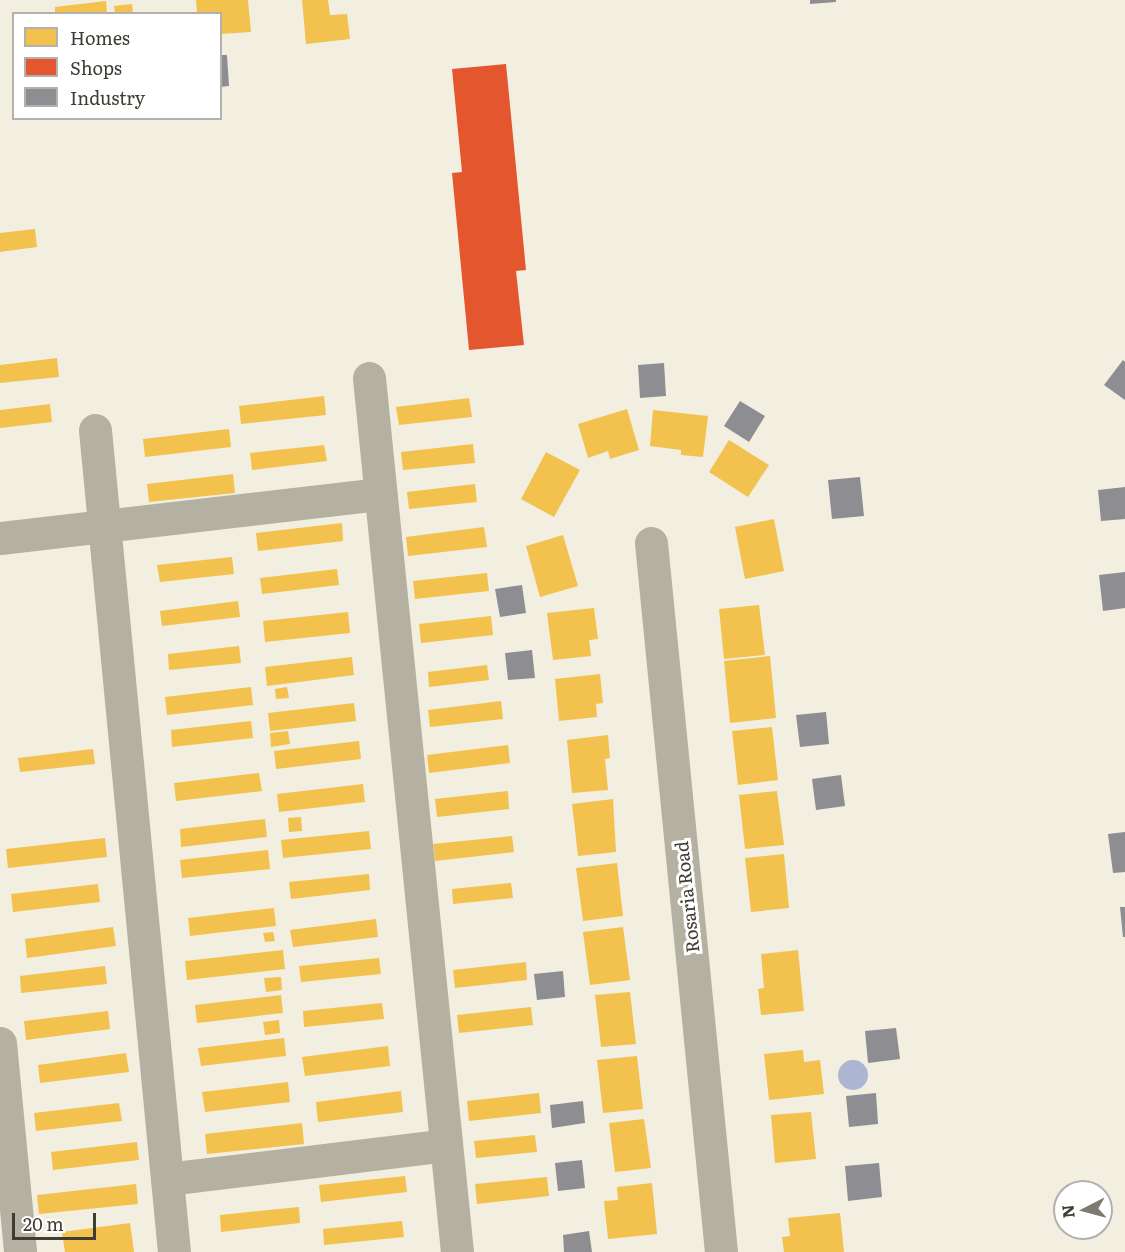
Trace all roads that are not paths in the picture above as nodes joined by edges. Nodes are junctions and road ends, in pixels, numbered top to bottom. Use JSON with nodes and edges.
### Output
{"nodes":[{"id":1,"x":369,"y":378,"type":"dead end"},
{"id":2,"x":95,"y":430,"type":"dead end"},
{"id":3,"x":380,"y":494,"type":"junction"},
{"id":4,"x":105,"y":526,"type":"junction"},
{"id":5,"x":0,"y":538,"type":"edge"},
{"id":6,"x":651,"y":543,"type":"dead end"},
{"id":7,"x":0,"y":1043,"type":"edge"},
{"id":8,"x":446,"y":1145,"type":"junction"},
{"id":9,"x":167,"y":1179,"type":"junction"},
{"id":10,"x":20,"y":1252,"type":"edge"},
{"id":11,"x":174,"y":1252,"type":"edge"},
{"id":12,"x":457,"y":1252,"type":"edge"},
{"id":13,"x":721,"y":1252,"type":"edge"}],
"edges":[{"from":1,"to":3,"type":"street"},
{"from":2,"to":4,"type":"street"},
{"from":3,"to":4,"type":"street"},
{"from":3,"to":8,"type":"street"},
{"from":4,"to":5,"type":"street"},
{"from":4,"to":9,"type":"street"},
{"from":6,"to":13,"type":"street","name":"Rosaria Road"},
{"from":7,"to":10,"type":"street"},
{"from":8,"to":9,"type":"street"},
{"from":8,"to":12,"type":"street"},
{"from":9,"to":11,"type":"street"}]}
